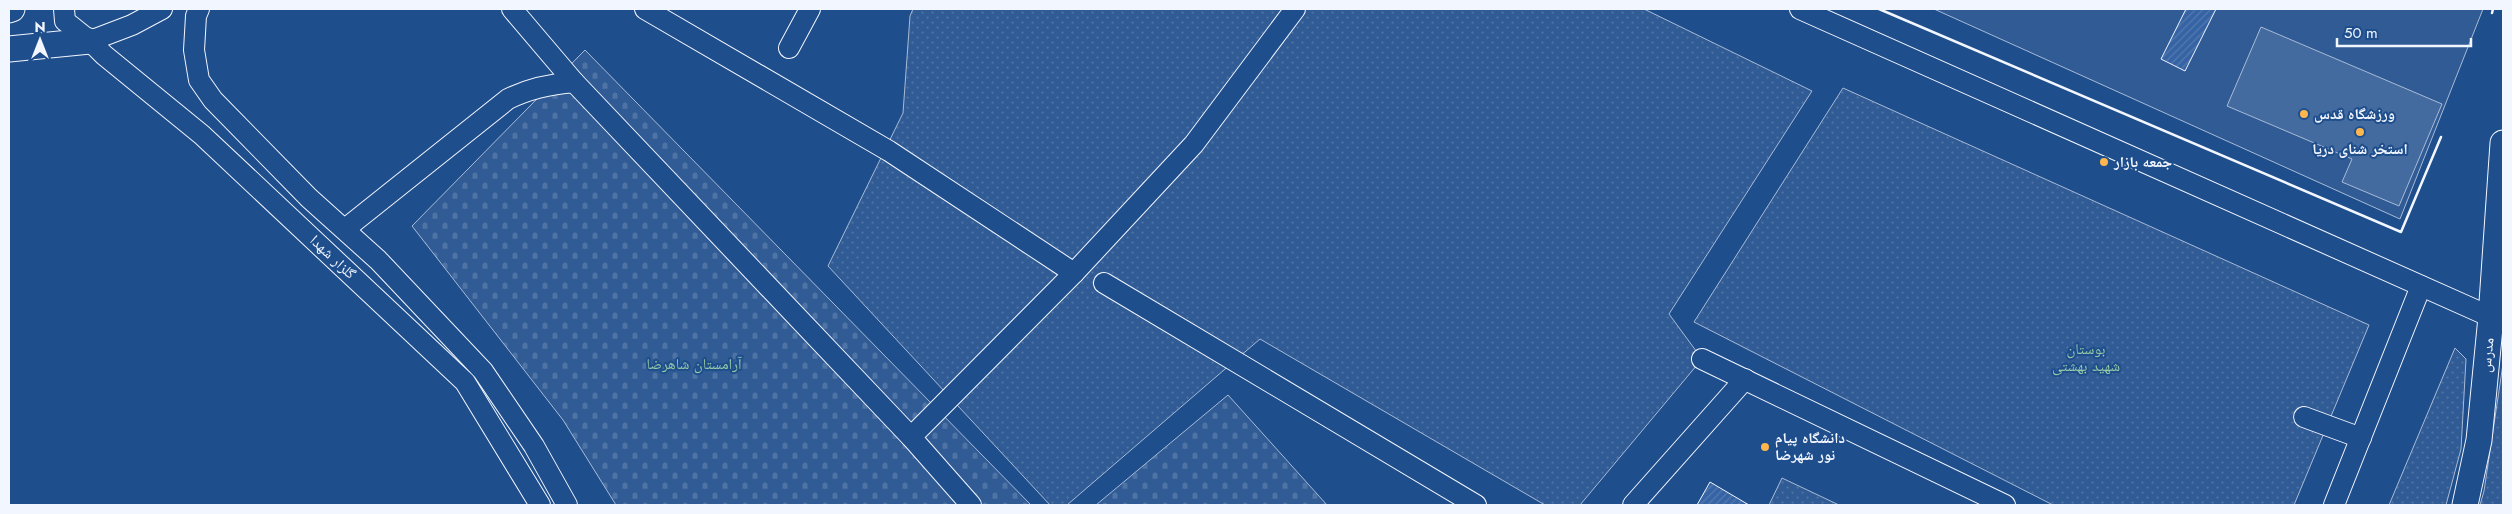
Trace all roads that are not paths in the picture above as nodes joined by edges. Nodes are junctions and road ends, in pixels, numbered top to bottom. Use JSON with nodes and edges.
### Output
{"nodes":[{"id":1,"x":64,"y":9,"type":"edge"},
{"id":2,"x":162,"y":9,"type":"edge"},
{"id":3,"x":199,"y":9,"type":"edge"},
{"id":4,"x":512,"y":9,"type":"edge"},
{"id":5,"x":645,"y":9,"type":"edge"},
{"id":6,"x":810,"y":9,"type":"edge"},
{"id":7,"x":1295,"y":9,"type":"edge"},
{"id":8,"x":1800,"y":9,"type":"edge"},
{"id":9,"x":90,"y":41,"type":"junction"},
{"id":10,"x":789,"y":48,"type":"dead end"},
{"id":11,"x":9,"y":49,"type":"edge"},
{"id":12,"x":574,"y":82,"type":"junction"},
{"id":13,"x":2503,"y":143,"type":"edge"},
{"id":14,"x":346,"y":229,"type":"junction"},
{"id":15,"x":1074,"y":273,"type":"junction"},
{"id":16,"x":1104,"y":283,"type":"dead end"},
{"id":17,"x":2422,"y":286,"type":"junction"},
{"id":18,"x":2491,"y":317,"type":"junction"},
{"id":19,"x":1702,"y":359,"type":"dead end"},
{"id":20,"x":1745,"y":379,"type":"junction"},
{"id":21,"x":2304,"y":417,"type":"dead end"},
{"id":22,"x":911,"y":438,"type":"junction"},
{"id":23,"x":2361,"y":438,"type":"junction"},
{"id":24,"x":540,"y":505,"type":"edge"},
{"id":25,"x":567,"y":505,"type":"edge"},
{"id":26,"x":971,"y":505,"type":"edge"},
{"id":27,"x":1476,"y":505,"type":"edge"},
{"id":28,"x":1633,"y":505,"type":"edge"},
{"id":29,"x":2005,"y":505,"type":"edge"},
{"id":30,"x":2334,"y":505,"type":"edge"},
{"id":31,"x":2465,"y":505,"type":"edge"}],
"edges":[{"from":1,"to":9,"type":"street","name":"گلزار شهدا"},
{"from":2,"to":9,"type":"street"},
{"from":3,"to":14,"type":"street","name":"گلزار شهدا"},
{"from":4,"to":12,"type":"street"},
{"from":5,"to":15,"type":"street"},
{"from":6,"to":10,"type":"street"},
{"from":7,"to":15,"type":"street"},
{"from":8,"to":17,"type":"street"},
{"from":9,"to":11,"type":"main road"},
{"from":9,"to":24,"type":"street","name":"گلزار شهدا"},
{"from":12,"to":14,"type":"street"},
{"from":12,"to":22,"type":"street"},
{"from":13,"to":18,"type":"main road","name":"مدرس"},
{"from":14,"to":25,"type":"street","name":"گلزار شهدا"},
{"from":15,"to":22,"type":"street"},
{"from":16,"to":27,"type":"street"},
{"from":17,"to":18,"type":"street"},
{"from":17,"to":23,"type":"street"},
{"from":18,"to":31,"type":"main road","name":"مدرس"},
{"from":19,"to":20,"type":"street"},
{"from":20,"to":28,"type":"street"},
{"from":20,"to":29,"type":"street"},
{"from":21,"to":23,"type":"street"},
{"from":22,"to":26,"type":"street"},
{"from":23,"to":30,"type":"street"}]}
